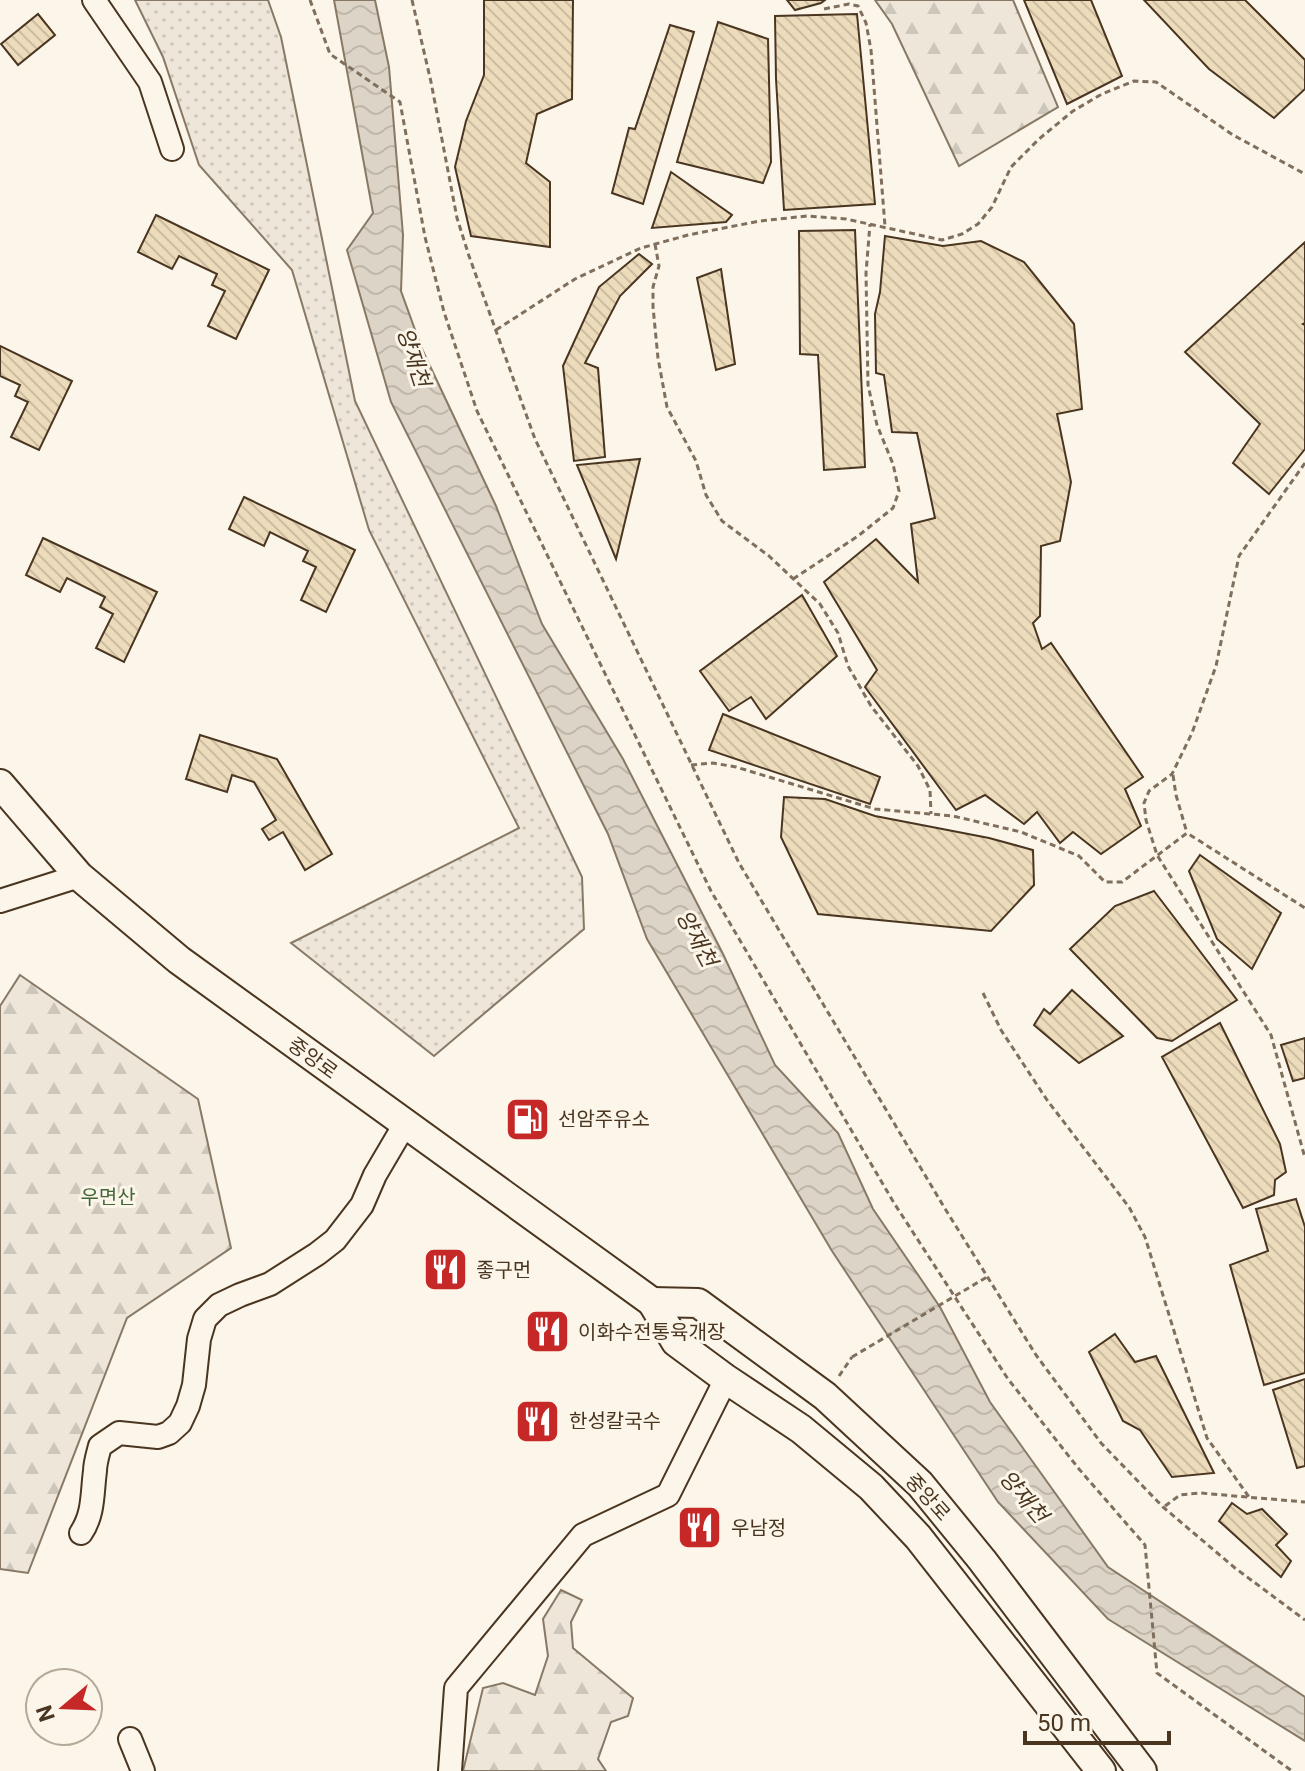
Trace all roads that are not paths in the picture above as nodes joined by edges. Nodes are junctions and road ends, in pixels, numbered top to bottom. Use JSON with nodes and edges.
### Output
{"nodes":[{"id":1,"x":94,"y":0,"type":"edge"},
{"id":2,"x":172,"y":149,"type":"dead end"},
{"id":3,"x":0,"y":784,"type":"edge"},
{"id":4,"x":79,"y":876,"type":"junction"},
{"id":5,"x":0,"y":901,"type":"edge"},
{"id":6,"x":405,"y":1124,"type":"junction"},
{"id":7,"x":652,"y":1302,"type":"junction"},
{"id":8,"x":726,"y":1379,"type":"junction"},
{"id":9,"x":81,"y":1533,"type":"dead end"},
{"id":10,"x":130,"y":1739,"type":"dead end"},
{"id":11,"x":143,"y":1771,"type":"edge"},
{"id":12,"x":450,"y":1771,"type":"edge"},
{"id":13,"x":1101,"y":1771,"type":"edge"},
{"id":14,"x":1142,"y":1771,"type":"edge"}],
"edges":[{"from":1,"to":2,"type":"street"},
{"from":3,"to":4,"type":"main road","name":"중앙로"},
{"from":4,"to":5,"type":"street"},
{"from":4,"to":6,"type":"main road","name":"중앙로"},
{"from":6,"to":7,"type":"main road","name":"중앙로"},
{"from":6,"to":9,"type":"street"},
{"from":7,"to":8,"type":"main road","name":"중앙로"},
{"from":7,"to":14,"type":"main road","name":"중앙로"},
{"from":8,"to":12,"type":"street"},
{"from":8,"to":13,"type":"main road","name":"중앙로"},
{"from":10,"to":11,"type":"street"}]}
